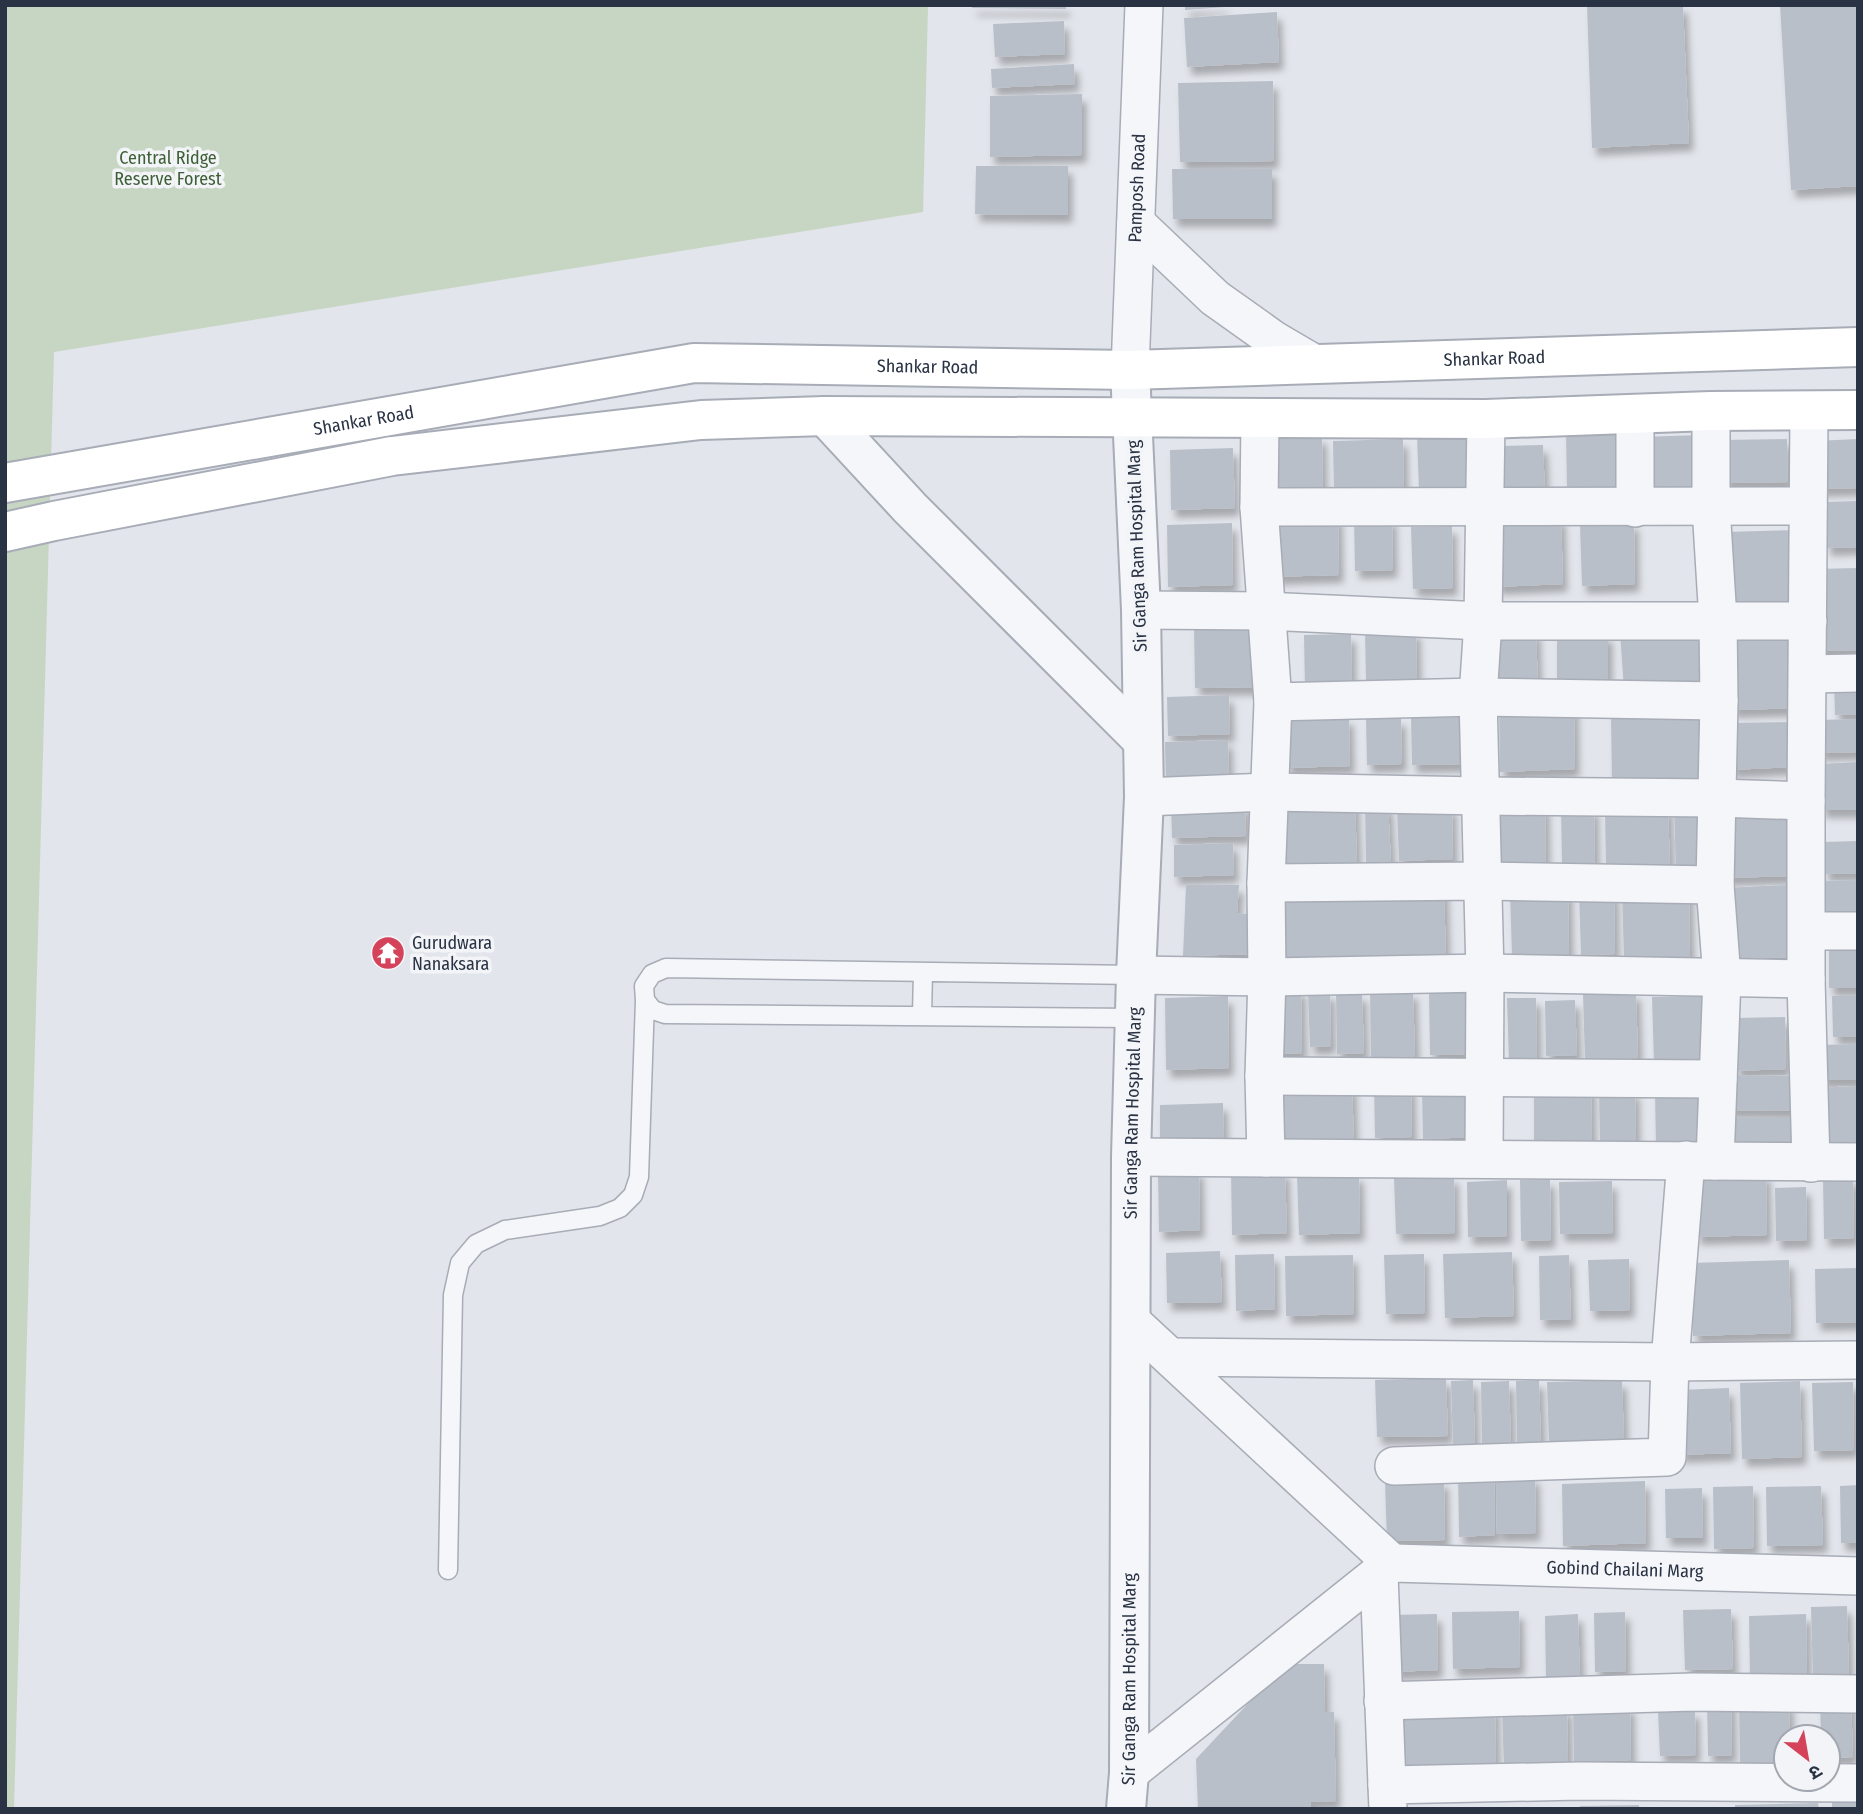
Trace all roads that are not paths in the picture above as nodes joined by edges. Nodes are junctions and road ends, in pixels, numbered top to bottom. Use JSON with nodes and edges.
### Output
{"nodes":[{"id":1,"x":1144,"y":5,"type":"edge"},
{"id":2,"x":1136,"y":223,"type":"junction"},
{"id":3,"x":1858,"y":346,"type":"edge"},
{"id":4,"x":1315,"y":364,"type":"junction"},
{"id":5,"x":1130,"y":370,"type":"junction"},
{"id":6,"x":1711,"y":411,"type":"junction"},
{"id":7,"x":1858,"y":411,"type":"edge"},
{"id":8,"x":1809,"y":412,"type":"junction"},
{"id":9,"x":1635,"y":414,"type":"junction"},
{"id":10,"x":825,"y":416,"type":"junction"},
{"id":11,"x":1132,"y":418,"type":"junction"},
{"id":12,"x":1261,"y":419,"type":"junction"},
{"id":13,"x":1486,"y":419,"type":"junction"},
{"id":14,"x":5,"y":483,"type":"edge"},
{"id":15,"x":1484,"y":506,"type":"junction"},
{"id":16,"x":1808,"y":506,"type":"junction"},
{"id":17,"x":1259,"y":507,"type":"junction"},
{"id":18,"x":1711,"y":507,"type":"junction"},
{"id":19,"x":1635,"y":508,"type":"junction"},
{"id":20,"x":5,"y":532,"type":"edge"},
{"id":21,"x":1141,"y":610,"type":"junction"},
{"id":22,"x":1266,"y":611,"type":"junction"},
{"id":23,"x":1718,"y":620,"type":"junction"},
{"id":24,"x":1483,"y":621,"type":"junction"},
{"id":25,"x":1808,"y":621,"type":"junction"},
{"id":26,"x":1858,"y":673,"type":"edge"},
{"id":27,"x":1808,"y":674,"type":"junction"},
{"id":28,"x":1478,"y":697,"type":"junction"},
{"id":29,"x":1719,"y":701,"type":"junction"},
{"id":30,"x":1273,"y":702,"type":"junction"},
{"id":31,"x":1143,"y":741,"type":"junction"},
{"id":32,"x":1268,"y":792,"type":"junction"},
{"id":33,"x":1481,"y":796,"type":"junction"},
{"id":34,"x":1144,"y":797,"type":"junction"},
{"id":35,"x":1717,"y":798,"type":"junction"},
{"id":36,"x":1806,"y":801,"type":"junction"},
{"id":37,"x":1482,"y":881,"type":"junction"},
{"id":38,"x":1266,"y":883,"type":"junction"},
{"id":39,"x":1715,"y":885,"type":"junction"},
{"id":40,"x":1807,"y":931,"type":"junction"},
{"id":41,"x":1858,"y":931,"type":"edge"},
{"id":42,"x":923,"y":972,"type":"junction"},
{"id":43,"x":1485,"y":973,"type":"junction"},
{"id":44,"x":1136,"y":975,"type":"junction"},
{"id":45,"x":1267,"y":977,"type":"junction"},
{"id":46,"x":1722,"y":978,"type":"junction"},
{"id":47,"x":1806,"y":979,"type":"junction"},
{"id":48,"x":645,"y":1000,"type":"junction"},
{"id":49,"x":922,"y":1016,"type":"junction"},
{"id":50,"x":1135,"y":1018,"type":"junction"},
{"id":51,"x":1264,"y":1076,"type":"junction"},
{"id":52,"x":1484,"y":1078,"type":"junction"},
{"id":53,"x":1718,"y":1079,"type":"junction"},
{"id":54,"x":1131,"y":1157,"type":"junction"},
{"id":55,"x":1266,"y":1158,"type":"junction"},
{"id":56,"x":1484,"y":1159,"type":"junction"},
{"id":57,"x":1701,"y":1160,"type":"junction"},
{"id":58,"x":1811,"y":1163,"type":"junction"},
{"id":59,"x":1858,"y":1163,"type":"edge"},
{"id":60,"x":1131,"y":1321,"type":"junction"},
{"id":61,"x":1171,"y":1357,"type":"junction"},
{"id":62,"x":1858,"y":1360,"type":"edge"},
{"id":63,"x":1670,"y":1362,"type":"junction"},
{"id":64,"x":1394,"y":1466,"type":"dead end"},
{"id":65,"x":1385,"y":1568,"type":"junction"},
{"id":66,"x":448,"y":1570,"type":"dead end"},
{"id":67,"x":1858,"y":1576,"type":"edge"},
{"id":68,"x":1858,"y":1694,"type":"edge"},
{"id":69,"x":1383,"y":1701,"type":"junction"},
{"id":70,"x":1858,"y":1783,"type":"edge"},
{"id":71,"x":1128,"y":1791,"type":"edge"},
{"id":72,"x":1387,"y":1797,"type":"edge"}],
"edges":[{"from":1,"to":2,"type":"street","name":"Pamposh Road"},
{"from":2,"to":4,"type":"street"},
{"from":2,"to":5,"type":"street","name":"Pamposh Road"},
{"from":3,"to":4,"type":"main road","name":"Shankar Road"},
{"from":4,"to":5,"type":"main road","name":"Shankar Road"},
{"from":5,"to":11,"type":"street","name":"Sir Ganga Ram Hospital Marg"},
{"from":5,"to":14,"type":"main road","name":"Shankar Road"},
{"from":6,"to":8,"type":"main road"},
{"from":6,"to":9,"type":"main road"},
{"from":6,"to":18,"type":"street"},
{"from":7,"to":8,"type":"main road"},
{"from":8,"to":16,"type":"street"},
{"from":9,"to":13,"type":"main road"},
{"from":9,"to":19,"type":"street"},
{"from":10,"to":11,"type":"main road"},
{"from":10,"to":20,"type":"main road"},
{"from":10,"to":31,"type":"street"},
{"from":11,"to":12,"type":"main road"},
{"from":11,"to":21,"type":"street","name":"Sir Ganga Ram Hospital Marg"},
{"from":12,"to":13,"type":"main road"},
{"from":12,"to":17,"type":"street"},
{"from":13,"to":15,"type":"street"},
{"from":15,"to":17,"type":"street"},
{"from":15,"to":19,"type":"street"},
{"from":15,"to":24,"type":"street"},
{"from":16,"to":18,"type":"street"},
{"from":16,"to":25,"type":"street"},
{"from":17,"to":22,"type":"street"},
{"from":18,"to":19,"type":"street"},
{"from":18,"to":23,"type":"street"},
{"from":21,"to":22,"type":"street"},
{"from":21,"to":31,"type":"street","name":"Sir Ganga Ram Hospital Marg"},
{"from":22,"to":24,"type":"street"},
{"from":22,"to":30,"type":"street"},
{"from":23,"to":24,"type":"street"},
{"from":23,"to":25,"type":"street"},
{"from":23,"to":29,"type":"street"},
{"from":24,"to":28,"type":"street"},
{"from":25,"to":27,"type":"street"},
{"from":26,"to":27,"type":"street"},
{"from":27,"to":36,"type":"street"},
{"from":28,"to":29,"type":"street"},
{"from":28,"to":30,"type":"street"},
{"from":28,"to":33,"type":"street"},
{"from":29,"to":35,"type":"street"},
{"from":30,"to":32,"type":"street"},
{"from":31,"to":34,"type":"street","name":"Sir Ganga Ram Hospital Marg"},
{"from":32,"to":33,"type":"street"},
{"from":32,"to":34,"type":"street"},
{"from":32,"to":38,"type":"street"},
{"from":33,"to":35,"type":"street"},
{"from":33,"to":37,"type":"street"},
{"from":34,"to":44,"type":"street","name":"Sir Ganga Ram Hospital Marg"},
{"from":35,"to":36,"type":"street"},
{"from":35,"to":39,"type":"street"},
{"from":36,"to":40,"type":"street"},
{"from":37,"to":38,"type":"street"},
{"from":37,"to":39,"type":"street"},
{"from":37,"to":43,"type":"street"},
{"from":38,"to":45,"type":"street"},
{"from":39,"to":46,"type":"street"},
{"from":40,"to":41,"type":"street"},
{"from":40,"to":47,"type":"street"},
{"from":42,"to":44,"type":"lane"},
{"from":42,"to":48,"type":"lane"},
{"from":42,"to":49,"type":"lane"},
{"from":43,"to":45,"type":"street"},
{"from":43,"to":46,"type":"street"},
{"from":43,"to":52,"type":"street"},
{"from":44,"to":45,"type":"street"},
{"from":44,"to":50,"type":"street","name":"Sir Ganga Ram Hospital Marg"},
{"from":45,"to":51,"type":"street"},
{"from":46,"to":47,"type":"street"},
{"from":46,"to":53,"type":"street"},
{"from":47,"to":58,"type":"street"},
{"from":48,"to":49,"type":"lane"},
{"from":48,"to":66,"type":"lane"},
{"from":49,"to":50,"type":"lane"},
{"from":50,"to":54,"type":"street","name":"Sir Ganga Ram Hospital Marg"},
{"from":51,"to":52,"type":"street"},
{"from":51,"to":55,"type":"street"},
{"from":52,"to":53,"type":"street"},
{"from":52,"to":56,"type":"street"},
{"from":53,"to":57,"type":"street"},
{"from":54,"to":55,"type":"street"},
{"from":54,"to":60,"type":"street","name":"Sir Ganga Ram Hospital Marg"},
{"from":55,"to":56,"type":"street"},
{"from":56,"to":57,"type":"street"},
{"from":57,"to":58,"type":"street"},
{"from":57,"to":63,"type":"street"},
{"from":58,"to":59,"type":"street"},
{"from":60,"to":61,"type":"street"},
{"from":60,"to":71,"type":"street","name":"Sir Ganga Ram Hospital Marg"},
{"from":61,"to":63,"type":"street"},
{"from":61,"to":65,"type":"street"},
{"from":62,"to":63,"type":"street"},
{"from":63,"to":64,"type":"street"},
{"from":65,"to":67,"type":"street","name":"Gobind Chailani Marg"},
{"from":65,"to":69,"type":"street"},
{"from":65,"to":71,"type":"street"},
{"from":68,"to":69,"type":"street"},
{"from":69,"to":72,"type":"street"},
{"from":70,"to":72,"type":"street"}]}
